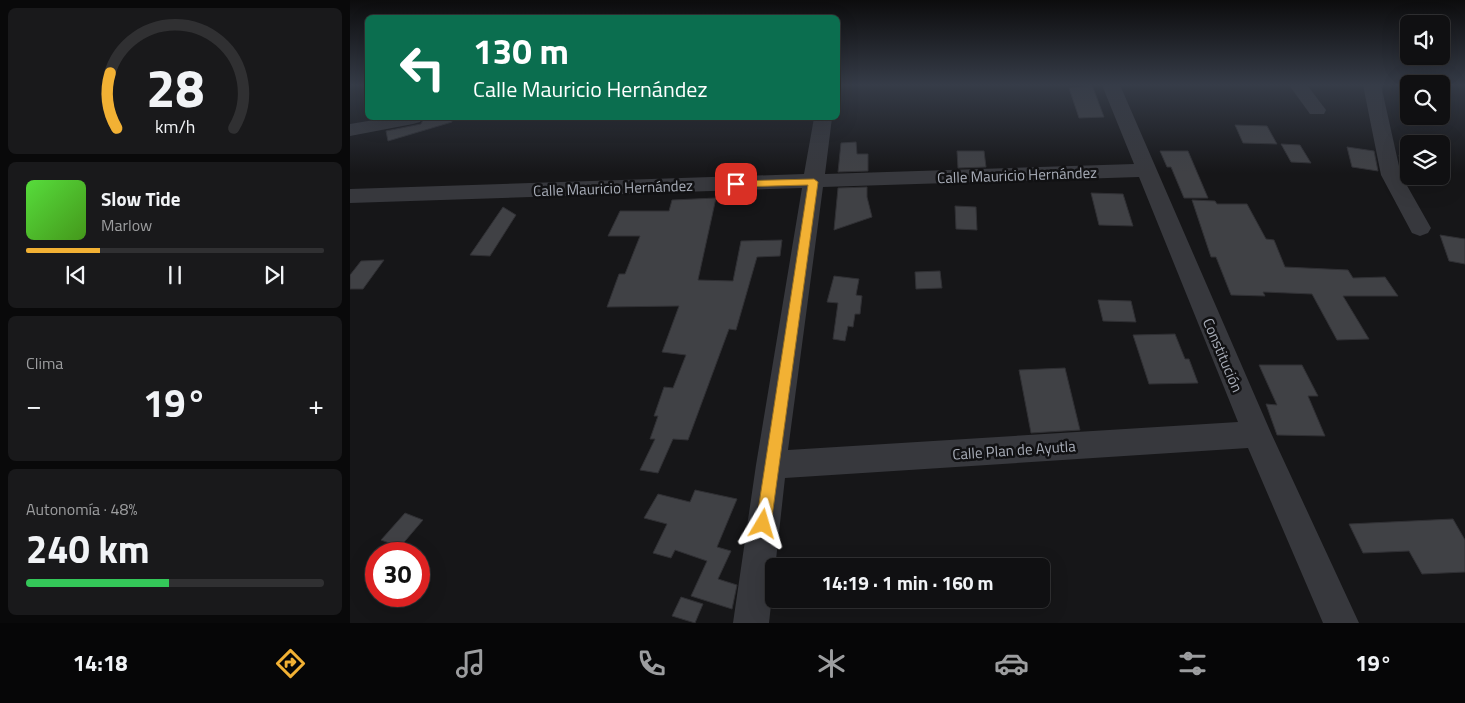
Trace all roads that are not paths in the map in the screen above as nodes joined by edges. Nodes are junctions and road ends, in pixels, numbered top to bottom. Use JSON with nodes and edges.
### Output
{"nodes":[{"id":1,"x":1123,"y":114,"type":"edge"},
{"id":2,"x":1378,"y":114,"type":"edge"},
{"id":3,"x":402,"y":120,"type":"edge"},
{"id":4,"x":823,"y":120,"type":"edge"},
{"id":5,"x":350,"y":130,"type":"edge"},
{"id":6,"x":1145,"y":170,"type":"junction"},
{"id":7,"x":814,"y":182,"type":"junction"},
{"id":8,"x":350,"y":196,"type":"edge"},
{"id":9,"x":1420,"y":228,"type":"dead end"},
{"id":10,"x":1257,"y":434,"type":"junction"},
{"id":11,"x":771,"y":465,"type":"junction"},
{"id":12,"x":751,"y":623,"type":"edge"},
{"id":13,"x":1341,"y":623,"type":"edge"}],
"edges":[{"from":1,"to":6,"type":"street","name":"Constitución"},
{"from":2,"to":9,"type":"street"},
{"from":3,"to":5,"type":"street"},
{"from":4,"to":7,"type":"street"},
{"from":6,"to":7,"type":"street","name":"Calle Mauricio Hernández"},
{"from":6,"to":10,"type":"street","name":"Constitución"},
{"from":7,"to":8,"type":"street","name":"Calle Mauricio Hernández"},
{"from":7,"to":11,"type":"street"},
{"from":10,"to":11,"type":"street","name":"Calle Plan de Ayutla"},
{"from":10,"to":13,"type":"street","name":"Constitución"},
{"from":11,"to":12,"type":"street"}]}
